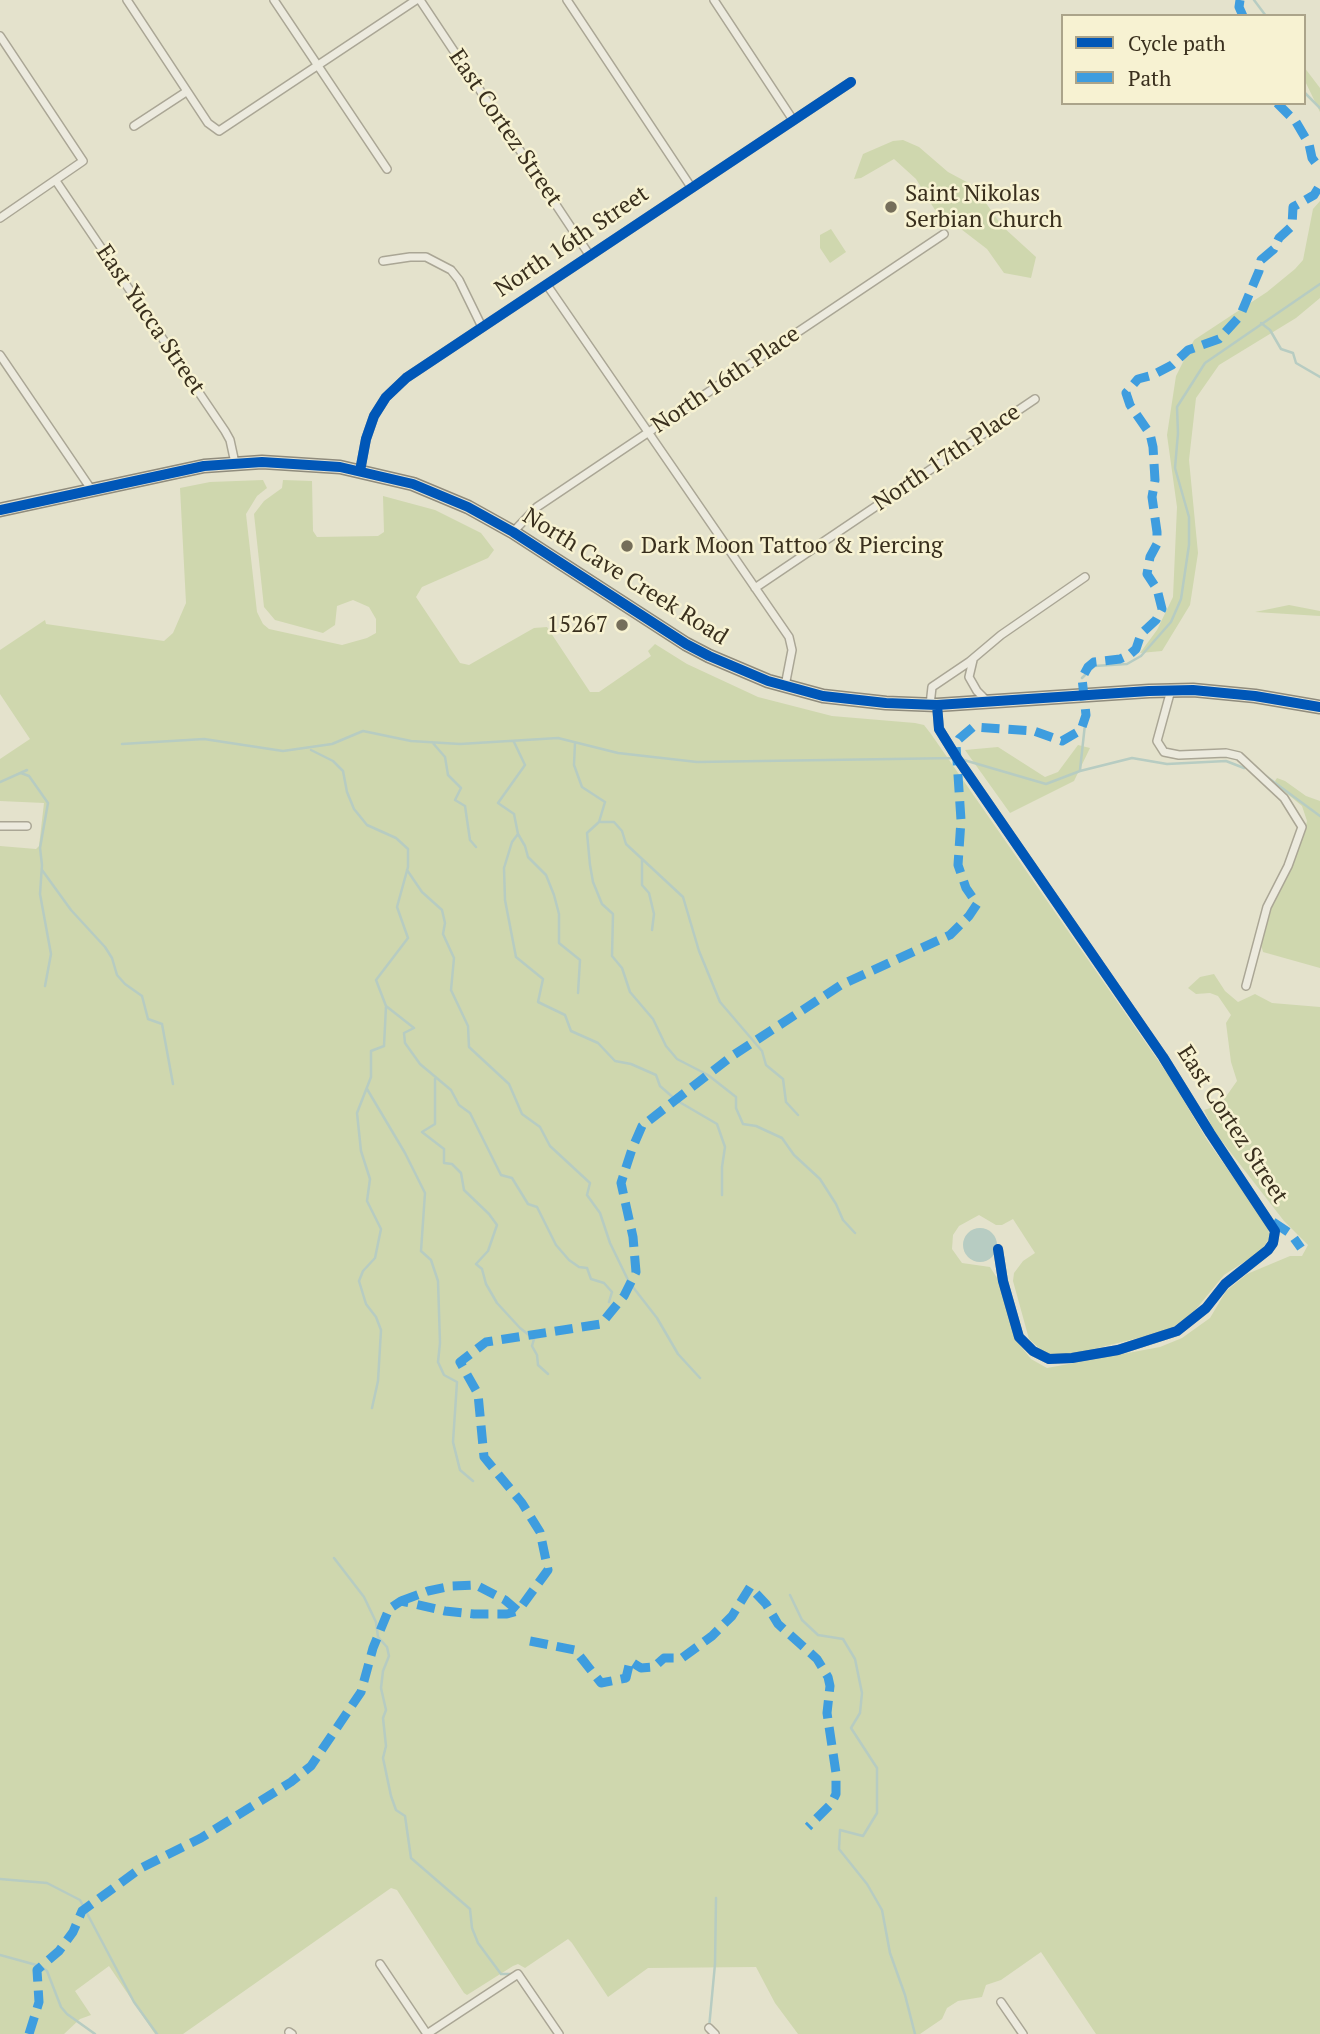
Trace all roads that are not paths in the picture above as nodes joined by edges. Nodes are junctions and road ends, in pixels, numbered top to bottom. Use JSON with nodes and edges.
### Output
{"nodes":[{"id":1,"x":127,"y":0,"type":"edge"},
{"id":2,"x":274,"y":0,"type":"edge"},
{"id":3,"x":418,"y":0,"type":"edge"},
{"id":4,"x":567,"y":0,"type":"edge"},
{"id":5,"x":714,"y":0,"type":"edge"},
{"id":6,"x":0,"y":36,"type":"edge"},
{"id":7,"x":318,"y":66,"type":"junction"},
{"id":8,"x":851,"y":82,"type":"dead end"},
{"id":9,"x":186,"y":92,"type":"junction"},
{"id":10,"x":793,"y":120,"type":"junction"},
{"id":11,"x":134,"y":126,"type":"dead end"},
{"id":12,"x":387,"y":169,"type":"dead end"},
{"id":13,"x":56,"y":181,"type":"junction"},
{"id":14,"x":691,"y":187,"type":"junction"},
{"id":15,"x":0,"y":218,"type":"edge"},
{"id":16,"x":944,"y":234,"type":"dead end"},
{"id":17,"x":590,"y":256,"type":"junction"},
{"id":18,"x":383,"y":261,"type":"dead end"},
{"id":19,"x":547,"y":285,"type":"junction"},
{"id":20,"x":482,"y":327,"type":"junction"},
{"id":21,"x":0,"y":355,"type":"edge"},
{"id":22,"x":1035,"y":399,"type":"dead end"},
{"id":23,"x":648,"y":432,"type":"junction"},
{"id":24,"x":235,"y":463,"type":"junction"},
{"id":25,"x":360,"y":471,"type":"junction"},
{"id":26,"x":91,"y":489,"type":"junction"},
{"id":27,"x":0,"y":510,"type":"edge"},
{"id":28,"x":513,"y":532,"type":"junction"},
{"id":29,"x":1085,"y":577,"type":"dead end"},
{"id":30,"x":755,"y":588,"type":"junction"},
{"id":31,"x":975,"y":657,"type":"junction"},
{"id":32,"x":785,"y":686,"type":"junction"},
{"id":33,"x":1171,"y":690,"type":"junction"},
{"id":34,"x":989,"y":702,"type":"junction"},
{"id":35,"x":934,"y":705,"type":"junction"},
{"id":36,"x":1320,"y":707,"type":"edge"},
{"id":37,"x":0,"y":826,"type":"edge"},
{"id":38,"x":27,"y":826,"type":"dead end"},
{"id":39,"x":1246,"y":986,"type":"dead end"},
{"id":40,"x":998,"y":1249,"type":"dead end"},
{"id":41,"x":380,"y":1964,"type":"dead end"},
{"id":42,"x":1000,"y":2002,"type":"dead end"},
{"id":43,"x":427,"y":2034,"type":"edge"},
{"id":44,"x":559,"y":2034,"type":"edge"},
{"id":45,"x":1023,"y":2034,"type":"edge"}],
"edges":[{"from":1,"to":9,"type":"street"},
{"from":2,"to":7,"type":"street"},
{"from":3,"to":7,"type":"street"},
{"from":3,"to":17,"type":"street","name":"East Cortez Street"},
{"from":4,"to":14,"type":"street"},
{"from":5,"to":10,"type":"street"},
{"from":6,"to":13,"type":"street"},
{"from":7,"to":9,"type":"street"},
{"from":7,"to":12,"type":"street"},
{"from":8,"to":10,"type":"street","name":"North 16th Street"},
{"from":9,"to":11,"type":"street"},
{"from":10,"to":14,"type":"street","name":"North 16th Street"},
{"from":13,"to":15,"type":"street"},
{"from":13,"to":24,"type":"street","name":"East Yucca Street"},
{"from":14,"to":17,"type":"street","name":"North 16th Street"},
{"from":16,"to":23,"type":"street","name":"North 16th Place"},
{"from":17,"to":19,"type":"street","name":"North 16th Street"},
{"from":18,"to":20,"type":"street"},
{"from":19,"to":20,"type":"street","name":"North 16th Street"},
{"from":19,"to":23,"type":"street"},
{"from":20,"to":25,"type":"street","name":"North 16th Street"},
{"from":21,"to":26,"type":"street"},
{"from":22,"to":30,"type":"street","name":"North 17th Place"},
{"from":23,"to":28,"type":"street","name":"North 16th Place"},
{"from":23,"to":30,"type":"street"},
{"from":24,"to":25,"type":"main road","name":"North Cave Creek Road"},
{"from":24,"to":26,"type":"main road","name":"North Cave Creek Road"},
{"from":25,"to":28,"type":"main road","name":"North Cave Creek Road"},
{"from":26,"to":27,"type":"main road","name":"North Cave Creek Road"},
{"from":28,"to":32,"type":"main road","name":"North Cave Creek Road"},
{"from":29,"to":31,"type":"street"},
{"from":30,"to":32,"type":"street"},
{"from":31,"to":34,"type":"street"},
{"from":31,"to":35,"type":"street"},
{"from":32,"to":35,"type":"main road","name":"North Cave Creek Road"},
{"from":33,"to":34,"type":"main road","name":"North Cave Creek Road"},
{"from":33,"to":36,"type":"main road","name":"North Cave Creek Road"},
{"from":33,"to":39,"type":"street"},
{"from":34,"to":35,"type":"main road","name":"North Cave Creek Road"},
{"from":35,"to":40,"type":"street","name":"East Cortez Street"},
{"from":37,"to":38,"type":"street"},
{"from":41,"to":43,"type":"street"},
{"from":42,"to":45,"type":"street"},
{"from":43,"to":44,"type":"street"}]}
